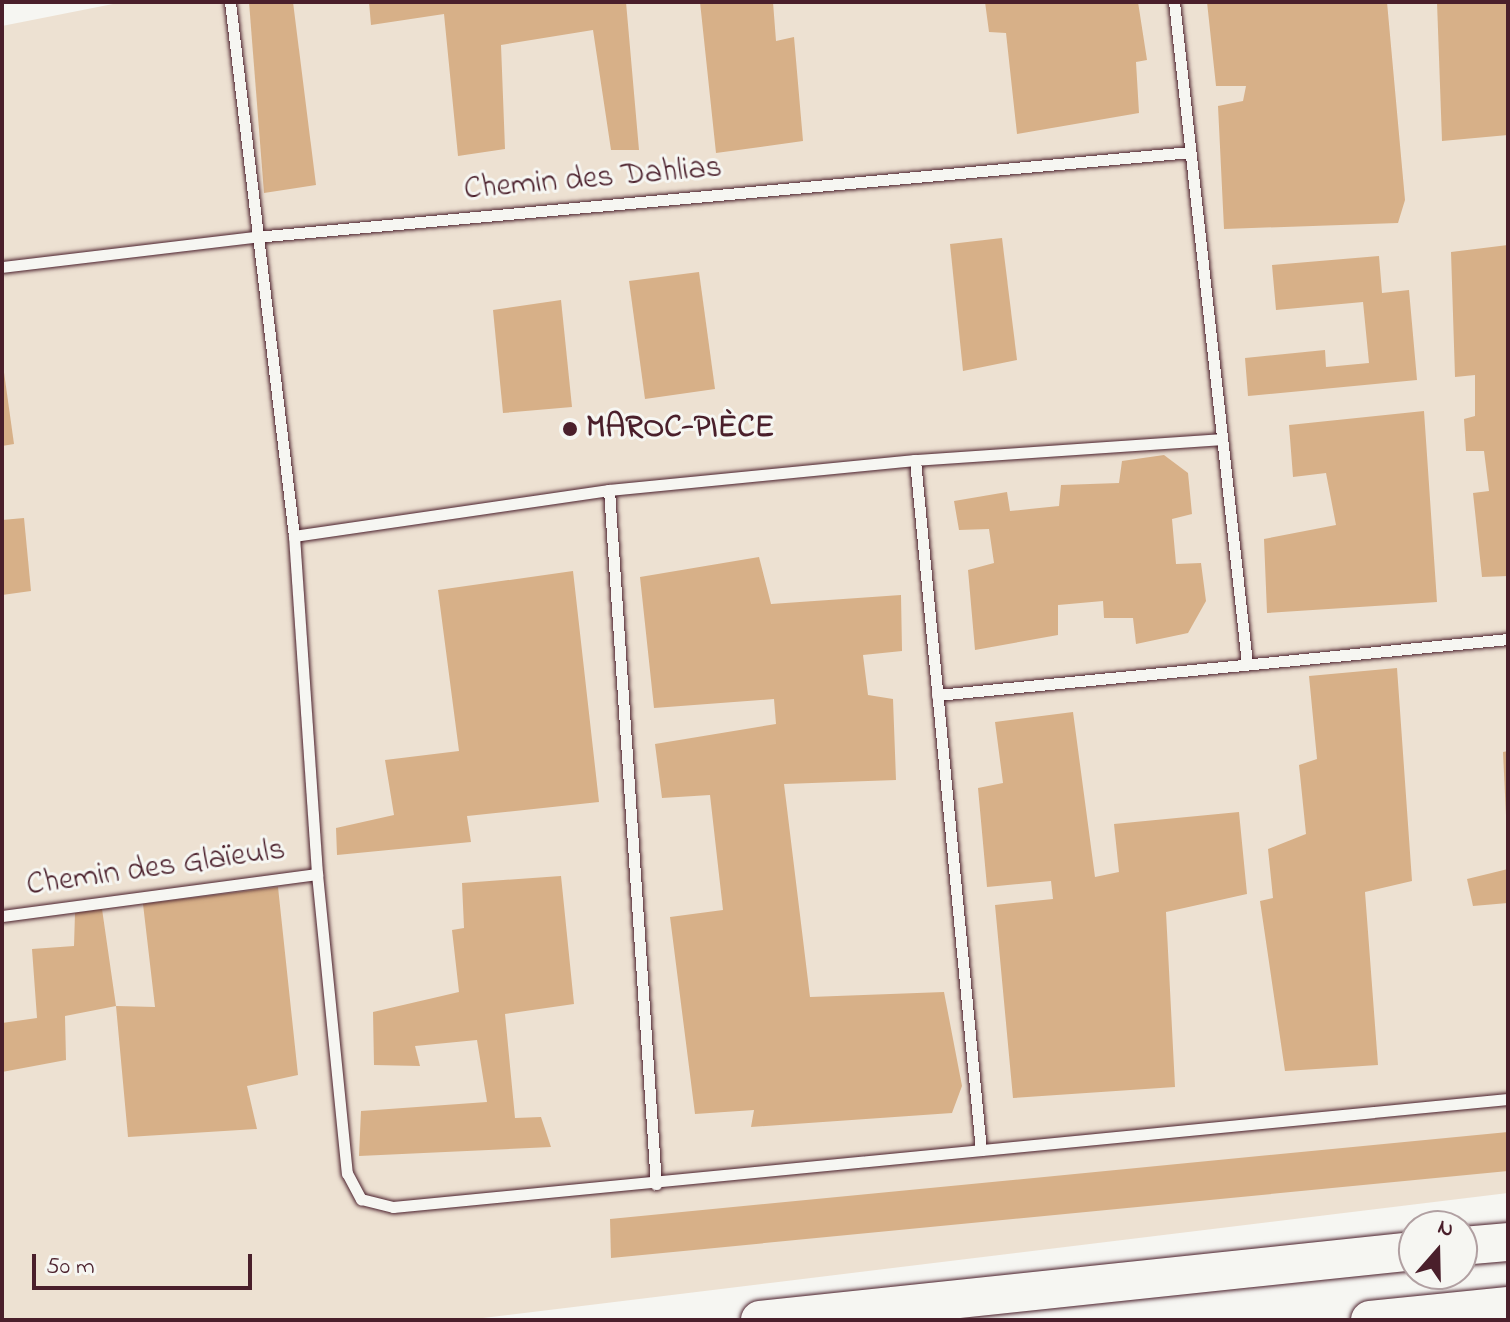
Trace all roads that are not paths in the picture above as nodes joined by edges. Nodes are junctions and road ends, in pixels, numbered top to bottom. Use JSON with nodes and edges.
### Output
{"nodes":[{"id":1,"x":230,"y":2,"type":"edge"},
{"id":2,"x":1174,"y":2,"type":"edge"},
{"id":3,"x":1190,"y":152,"type":"junction"},
{"id":4,"x":255,"y":237,"type":"junction"},
{"id":5,"x":2,"y":267,"type":"edge"},
{"id":6,"x":1221,"y":439,"type":"junction"},
{"id":7,"x":915,"y":460,"type":"junction"},
{"id":8,"x":609,"y":490,"type":"junction"},
{"id":9,"x":294,"y":536,"type":"junction"},
{"id":10,"x":1508,"y":639,"type":"edge"},
{"id":11,"x":1247,"y":663,"type":"junction"},
{"id":12,"x":937,"y":695,"type":"junction"},
{"id":13,"x":317,"y":874,"type":"junction"},
{"id":14,"x":2,"y":916,"type":"edge"},
{"id":15,"x":1508,"y":1099,"type":"edge"},
{"id":16,"x":981,"y":1150,"type":"junction"},
{"id":17,"x":656,"y":1184,"type":"junction"},
{"id":18,"x":1508,"y":1242,"type":"edge"},
{"id":19,"x":1478,"y":1245,"type":"edge"},
{"id":20,"x":1398,"y":1253,"type":"edge"},
{"id":21,"x":1508,"y":1306,"type":"edge"},
{"id":22,"x":760,"y":1320,"type":"edge"},
{"id":23,"x":1370,"y":1320,"type":"edge"}],
"edges":[{"from":1,"to":4,"type":"lane"},
{"from":2,"to":3,"type":"lane"},
{"from":3,"to":4,"type":"lane","name":"Chemin des Dahlias"},
{"from":3,"to":6,"type":"lane"},
{"from":4,"to":5,"type":"lane","name":"Chemin des Dahlias"},
{"from":4,"to":9,"type":"lane"},
{"from":6,"to":7,"type":"lane"},
{"from":6,"to":11,"type":"lane"},
{"from":7,"to":8,"type":"lane"},
{"from":7,"to":12,"type":"lane"},
{"from":8,"to":9,"type":"lane"},
{"from":8,"to":17,"type":"lane"},
{"from":9,"to":13,"type":"lane"},
{"from":10,"to":11,"type":"lane"},
{"from":11,"to":12,"type":"lane"},
{"from":12,"to":16,"type":"lane"},
{"from":13,"to":14,"type":"lane","name":"Chemin des Glaïeuls"},
{"from":13,"to":17,"type":"lane"},
{"from":15,"to":16,"type":"lane"},
{"from":16,"to":17,"type":"lane"},
{"from":18,"to":19,"type":"highway"},
{"from":20,"to":22,"type":"highway"},
{"from":21,"to":23,"type":"highway"}]}
